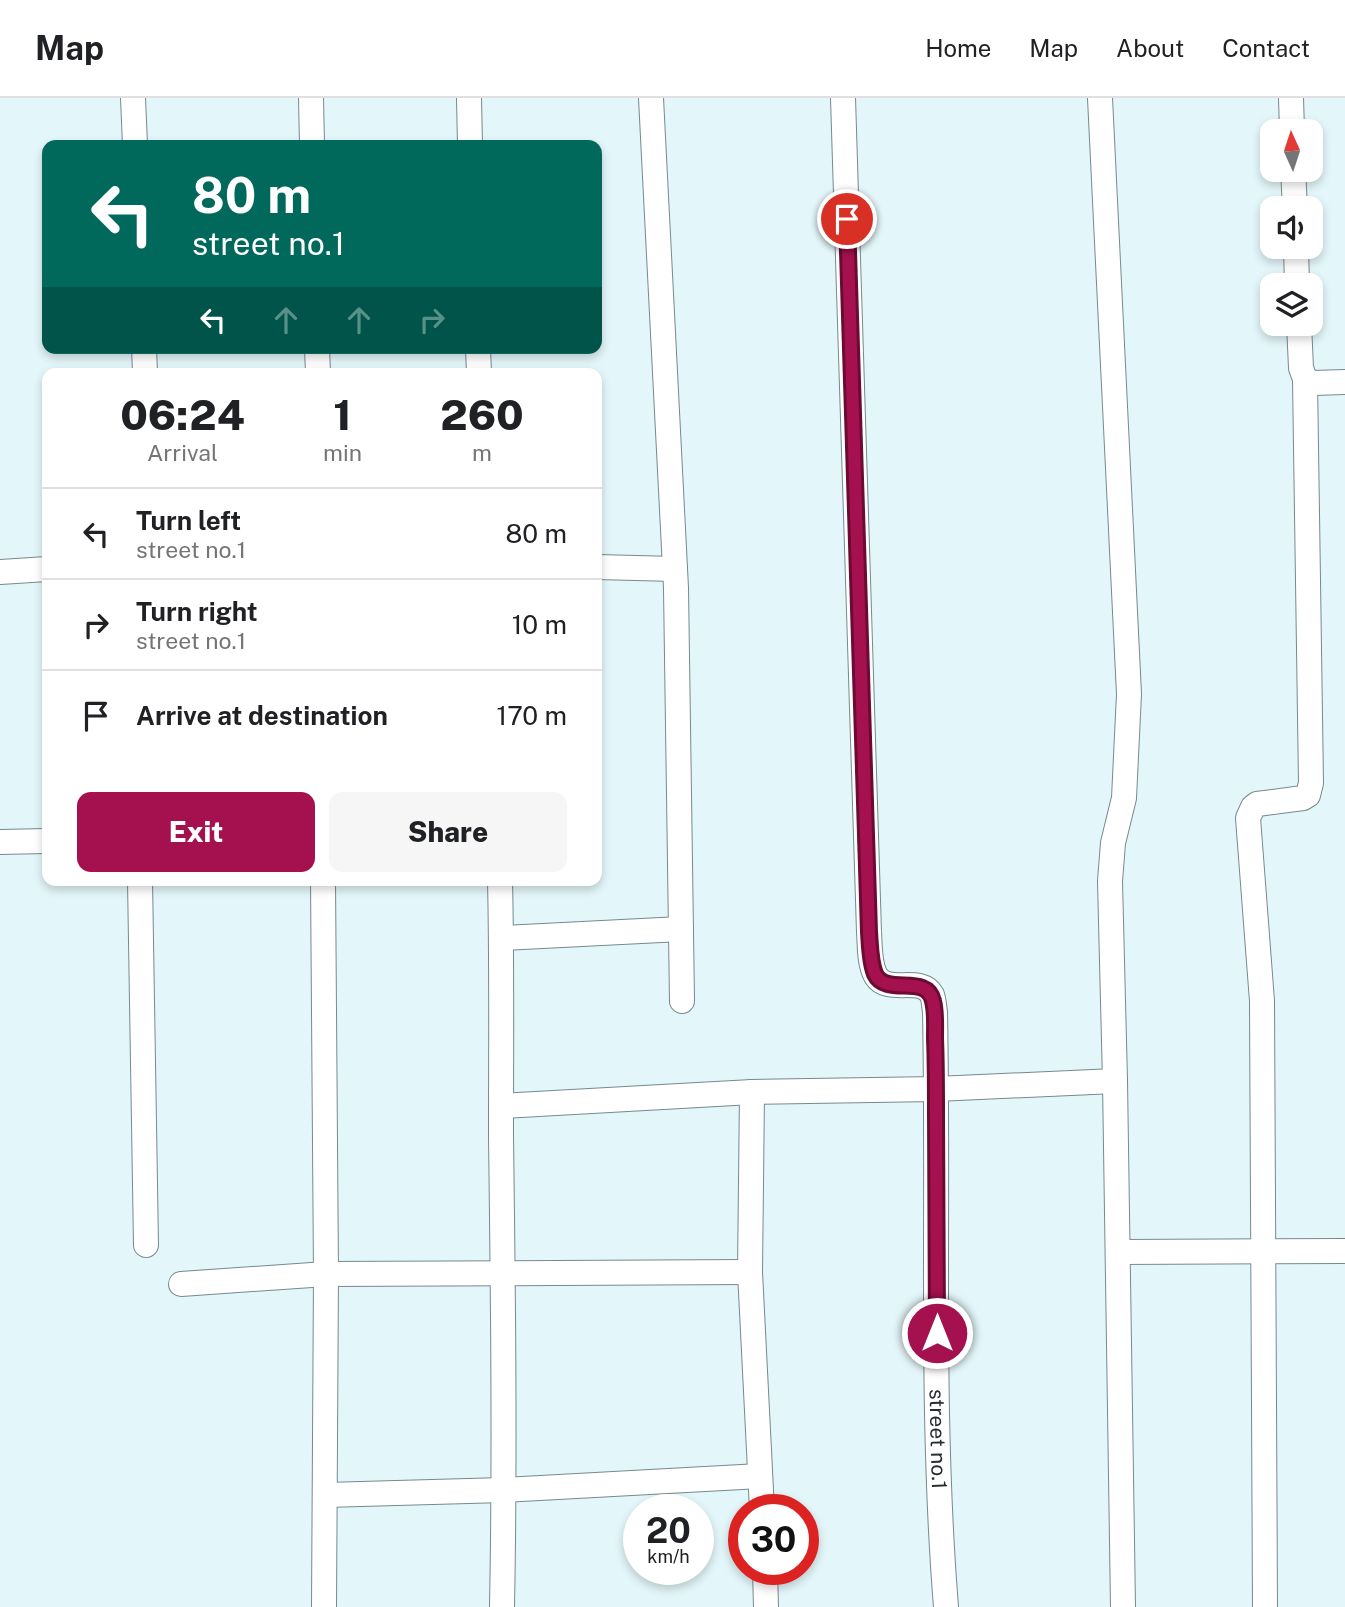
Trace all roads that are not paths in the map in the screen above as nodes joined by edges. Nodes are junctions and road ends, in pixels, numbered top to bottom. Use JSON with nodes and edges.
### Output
{"nodes":[{"id":1,"x":133,"y":98,"type":"edge"},
{"id":2,"x":311,"y":98,"type":"edge"},
{"id":3,"x":469,"y":98,"type":"edge"},
{"id":4,"x":651,"y":98,"type":"edge"},
{"id":5,"x":843,"y":98,"type":"edge"},
{"id":6,"x":1100,"y":98,"type":"edge"},
{"id":7,"x":1290,"y":98,"type":"edge"},
{"id":8,"x":1291,"y":119,"type":"edge"},
{"id":9,"x":135,"y":140,"type":"edge"},
{"id":10,"x":312,"y":140,"type":"edge"},
{"id":11,"x":470,"y":140,"type":"edge"},
{"id":12,"x":1300,"y":336,"type":"edge"},
{"id":13,"x":1305,"y":379,"type":"junction"},
{"id":14,"x":1345,"y":382,"type":"edge"},
{"id":15,"x":602,"y":567,"type":"edge"},
{"id":16,"x":42,"y":569,"type":"edge"},
{"id":17,"x":675,"y":569,"type":"junction"},
{"id":18,"x":0,"y":572,"type":"edge"},
{"id":19,"x":42,"y":841,"type":"edge"},
{"id":20,"x":0,"y":842,"type":"edge"},
{"id":21,"x":140,"y":886,"type":"edge"},
{"id":22,"x":323,"y":886,"type":"edge"},
{"id":23,"x":500,"y":886,"type":"edge"},
{"id":24,"x":681,"y":929,"type":"junction"},
{"id":25,"x":502,"y":938,"type":"junction"},
{"id":26,"x":682,"y":1001,"type":"dead end"},
{"id":27,"x":1115,"y":1081,"type":"junction"},
{"id":28,"x":936,"y":1089,"type":"junction"},
{"id":29,"x":752,"y":1092,"type":"junction"},
{"id":30,"x":501,"y":1105,"type":"junction"},
{"id":31,"x":146,"y":1245,"type":"dead end"},
{"id":32,"x":1345,"y":1251,"type":"edge"},
{"id":33,"x":1118,"y":1252,"type":"junction"},
{"id":34,"x":1262,"y":1252,"type":"junction"},
{"id":35,"x":503,"y":1272,"type":"junction"},
{"id":36,"x":750,"y":1272,"type":"junction"},
{"id":37,"x":326,"y":1274,"type":"junction"},
{"id":38,"x":181,"y":1284,"type":"dead end"},
{"id":39,"x":760,"y":1476,"type":"junction"},
{"id":40,"x":504,"y":1490,"type":"junction"},
{"id":41,"x":325,"y":1494,"type":"junction"},
{"id":42,"x":761,"y":1494,"type":"edge"},
{"id":43,"x":765,"y":1585,"type":"edge"},
{"id":44,"x":324,"y":1607,"type":"edge"},
{"id":45,"x":502,"y":1607,"type":"edge"},
{"id":46,"x":766,"y":1607,"type":"edge"},
{"id":47,"x":946,"y":1607,"type":"edge"},
{"id":48,"x":1123,"y":1607,"type":"edge"},
{"id":49,"x":1265,"y":1607,"type":"edge"}],
"edges":[{"from":1,"to":9,"type":"street"},
{"from":2,"to":10,"type":"street"},
{"from":3,"to":11,"type":"street"},
{"from":4,"to":17,"type":"street"},
{"from":5,"to":28,"type":"street","name":"street no.1"},
{"from":6,"to":27,"type":"street"},
{"from":7,"to":8,"type":"street"},
{"from":12,"to":13,"type":"street"},
{"from":13,"to":14,"type":"street"},
{"from":13,"to":34,"type":"street"},
{"from":15,"to":17,"type":"street"},
{"from":16,"to":18,"type":"street"},
{"from":17,"to":24,"type":"street"},
{"from":19,"to":20,"type":"street"},
{"from":21,"to":31,"type":"street"},
{"from":22,"to":37,"type":"street"},
{"from":23,"to":25,"type":"street"},
{"from":24,"to":25,"type":"street"},
{"from":24,"to":26,"type":"street"},
{"from":25,"to":30,"type":"street"},
{"from":27,"to":28,"type":"street"},
{"from":27,"to":33,"type":"street"},
{"from":28,"to":29,"type":"street"},
{"from":28,"to":47,"type":"street","name":"street no.1"},
{"from":29,"to":30,"type":"street"},
{"from":29,"to":36,"type":"street"},
{"from":30,"to":35,"type":"street"},
{"from":32,"to":34,"type":"street"},
{"from":33,"to":34,"type":"street"},
{"from":33,"to":48,"type":"street"},
{"from":34,"to":49,"type":"street"},
{"from":35,"to":36,"type":"street"},
{"from":35,"to":37,"type":"street"},
{"from":35,"to":40,"type":"street"},
{"from":36,"to":39,"type":"street"},
{"from":37,"to":38,"type":"street"},
{"from":37,"to":41,"type":"street"},
{"from":39,"to":40,"type":"street"},
{"from":39,"to":42,"type":"street"},
{"from":40,"to":41,"type":"street"},
{"from":40,"to":45,"type":"street"},
{"from":41,"to":44,"type":"street"},
{"from":43,"to":46,"type":"street"}]}
